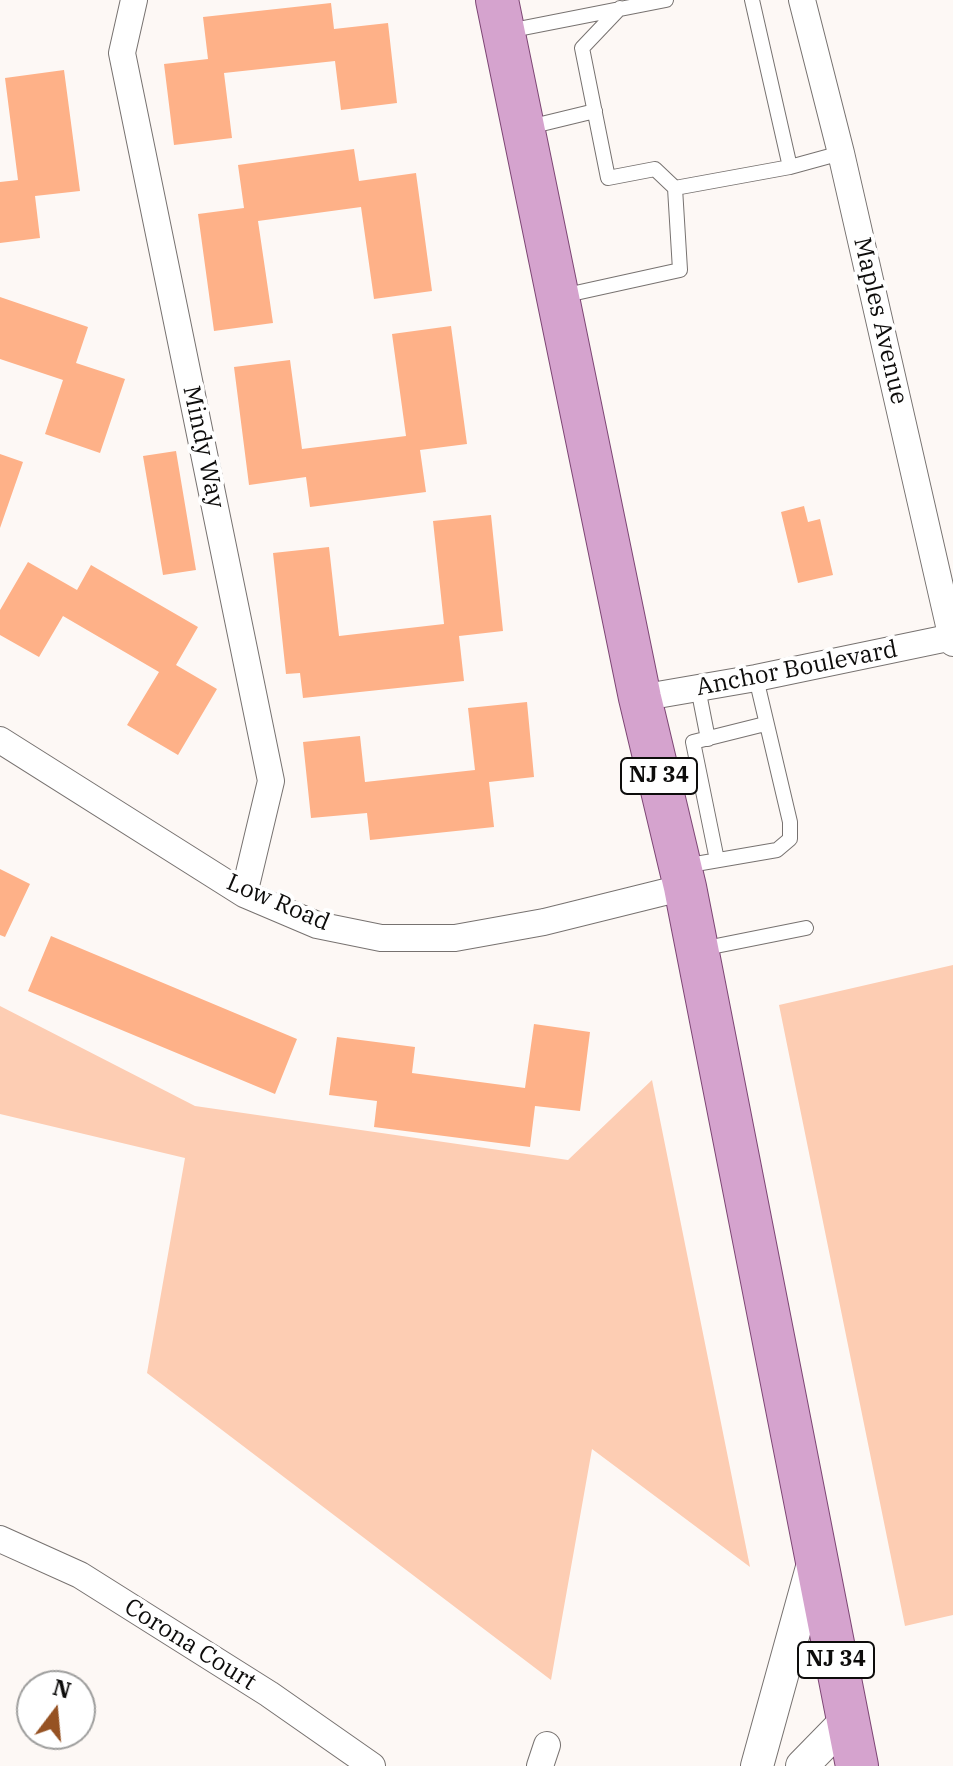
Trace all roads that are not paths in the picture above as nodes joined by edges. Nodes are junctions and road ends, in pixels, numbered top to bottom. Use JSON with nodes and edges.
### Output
{"nodes":[{"id":1,"x":134,"y":0,"type":"edge"},
{"id":2,"x":666,"y":0,"type":"edge"},
{"id":3,"x":752,"y":0,"type":"edge"},
{"id":4,"x":802,"y":0,"type":"edge"},
{"id":5,"x":620,"y":8,"type":"junction"},
{"id":6,"x":501,"y":16,"type":"edge"},
{"id":7,"x":595,"y":111,"type":"junction"},
{"id":8,"x":524,"y":128,"type":"junction"},
{"id":9,"x":841,"y":153,"type":"junction"},
{"id":10,"x":790,"y":167,"type":"junction"},
{"id":11,"x":675,"y":188,"type":"junction"},
{"id":12,"x":557,"y":297,"type":"junction"},
{"id":13,"x":953,"y":639,"type":"edge"},
{"id":14,"x":756,"y":678,"type":"junction"},
{"id":15,"x":698,"y":688,"type":"junction"},
{"id":16,"x":640,"y":698,"type":"junction"},
{"id":17,"x":765,"y":724,"type":"junction"},
{"id":18,"x":708,"y":739,"type":"junction"},
{"id":19,"x":0,"y":740,"type":"edge"},
{"id":20,"x":694,"y":871,"type":"junction"},
{"id":21,"x":244,"y":894,"type":"junction"},
{"id":22,"x":806,"y":928,"type":"dead end"},
{"id":23,"x":697,"y":950,"type":"junction"},
{"id":24,"x":0,"y":1539,"type":"edge"},
{"id":25,"x":816,"y":1553,"type":"junction"},
{"id":26,"x":848,"y":1719,"type":"junction"},
{"id":27,"x":372,"y":1766,"type":"edge"},
{"id":28,"x":757,"y":1766,"type":"edge"},
{"id":29,"x":802,"y":1766,"type":"edge"},
{"id":30,"x":857,"y":1766,"type":"edge"}],
"edges":[{"from":1,"to":21,"type":"street","name":"Mindy Way"},
{"from":2,"to":5,"type":"lane"},
{"from":3,"to":10,"type":"lane"},
{"from":4,"to":9,"type":"street","name":"Maples Avenue"},
{"from":5,"to":6,"type":"lane"},
{"from":5,"to":7,"type":"lane"},
{"from":6,"to":8,"type":"main road","number":"NJ 34"},
{"from":7,"to":8,"type":"lane"},
{"from":7,"to":11,"type":"lane"},
{"from":8,"to":12,"type":"main road","number":"NJ 34"},
{"from":9,"to":10,"type":"lane"},
{"from":9,"to":13,"type":"street","name":"Maples Avenue"},
{"from":10,"to":11,"type":"lane"},
{"from":11,"to":12,"type":"lane"},
{"from":12,"to":16,"type":"main road","number":"NJ 34"},
{"from":13,"to":14,"type":"street","name":"Anchor Boulevard"},
{"from":14,"to":15,"type":"street","name":"Anchor Boulevard"},
{"from":14,"to":17,"type":"lane"},
{"from":15,"to":16,"type":"street","name":"Anchor Boulevard"},
{"from":15,"to":18,"type":"lane"},
{"from":16,"to":20,"type":"main road","number":"NJ 34"},
{"from":17,"to":18,"type":"lane"},
{"from":17,"to":20,"type":"lane"},
{"from":18,"to":20,"type":"lane"},
{"from":19,"to":21,"type":"street","name":"Low Road"},
{"from":20,"to":21,"type":"street","name":"Low Road"},
{"from":20,"to":23,"type":"main road","number":"NJ 34"},
{"from":22,"to":23,"type":"lane"},
{"from":23,"to":25,"type":"main road","number":"NJ 34"},
{"from":24,"to":27,"type":"street","name":"Corona Court"},
{"from":25,"to":26,"type":"main road","number":"NJ 34"},
{"from":25,"to":28,"type":"street"},
{"from":26,"to":29,"type":"street"},
{"from":26,"to":30,"type":"main road","number":"NJ 34"}]}
